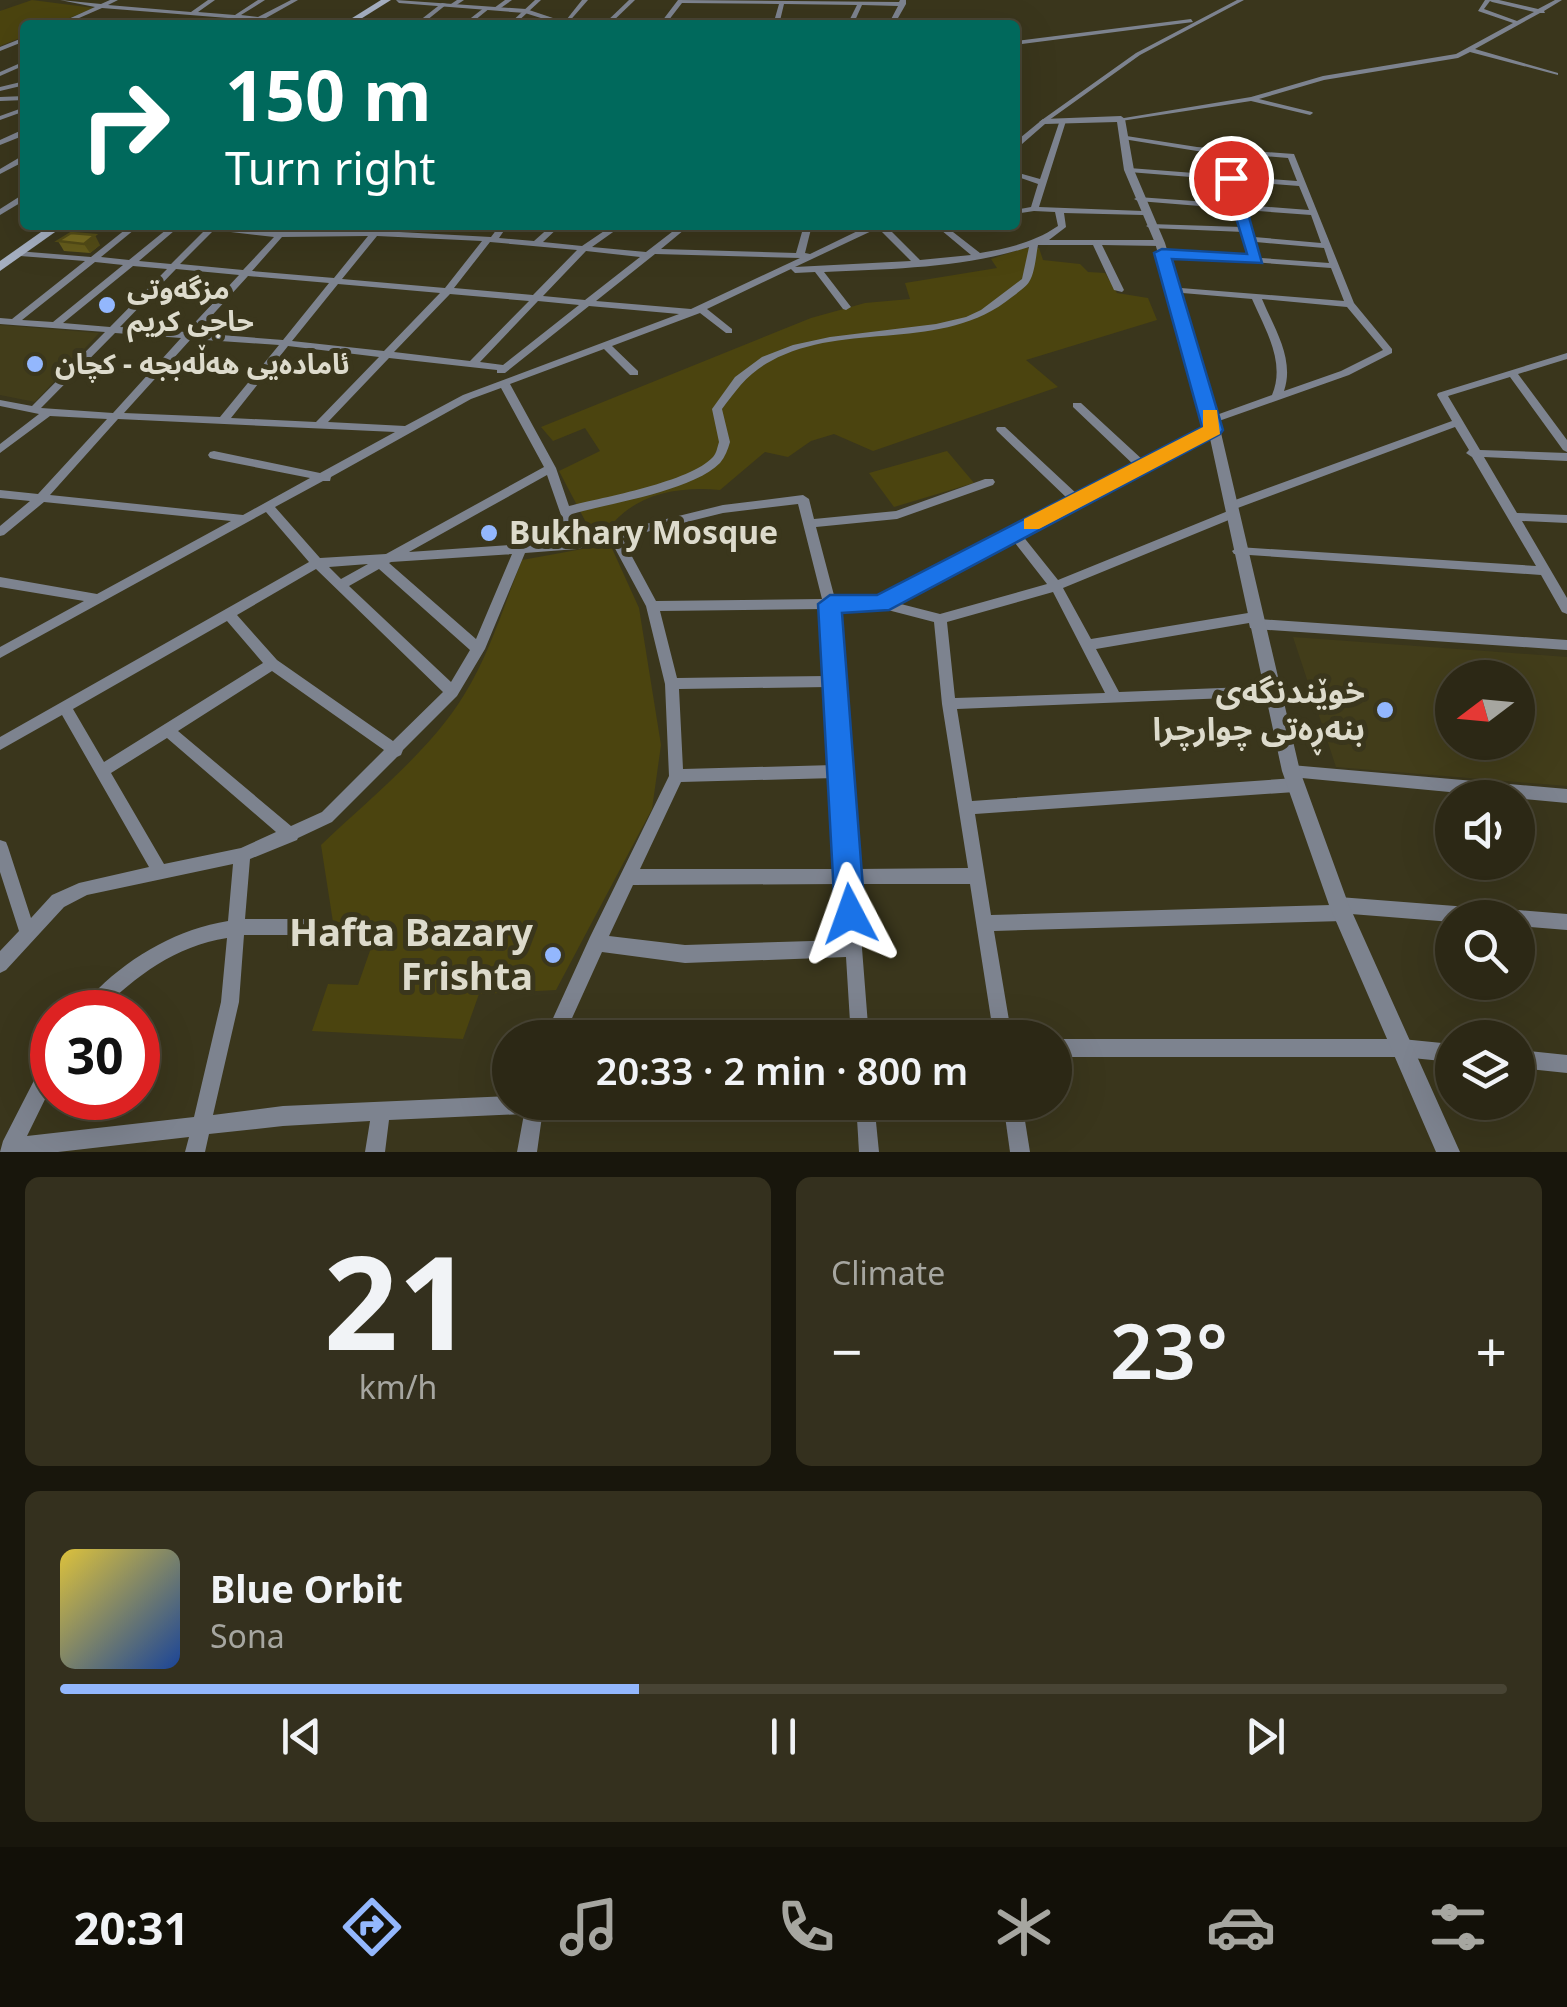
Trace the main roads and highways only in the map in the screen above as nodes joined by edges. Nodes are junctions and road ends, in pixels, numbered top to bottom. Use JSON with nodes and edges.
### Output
{"nodes":[{"id":1,"x":385,"y":0,"type":"edge"},
{"id":2,"x":400,"y":0,"type":"edge"},
{"id":3,"x":355,"y":20,"type":"edge"},
{"id":4,"x":366,"y":20,"type":"edge"},
{"id":5,"x":52,"y":230,"type":"edge"},
{"id":6,"x":0,"y":252,"type":"edge"},
{"id":7,"x":20,"y":253,"type":"junction"},
{"id":8,"x":0,"y":267,"type":"edge"}],
"edges":[{"from":1,"to":3,"type":"main road"},
{"from":2,"to":4,"type":"main road"},
{"from":5,"to":7,"type":"main road"},
{"from":6,"to":7,"type":"main road"},
{"from":7,"to":8,"type":"main road"}]}
